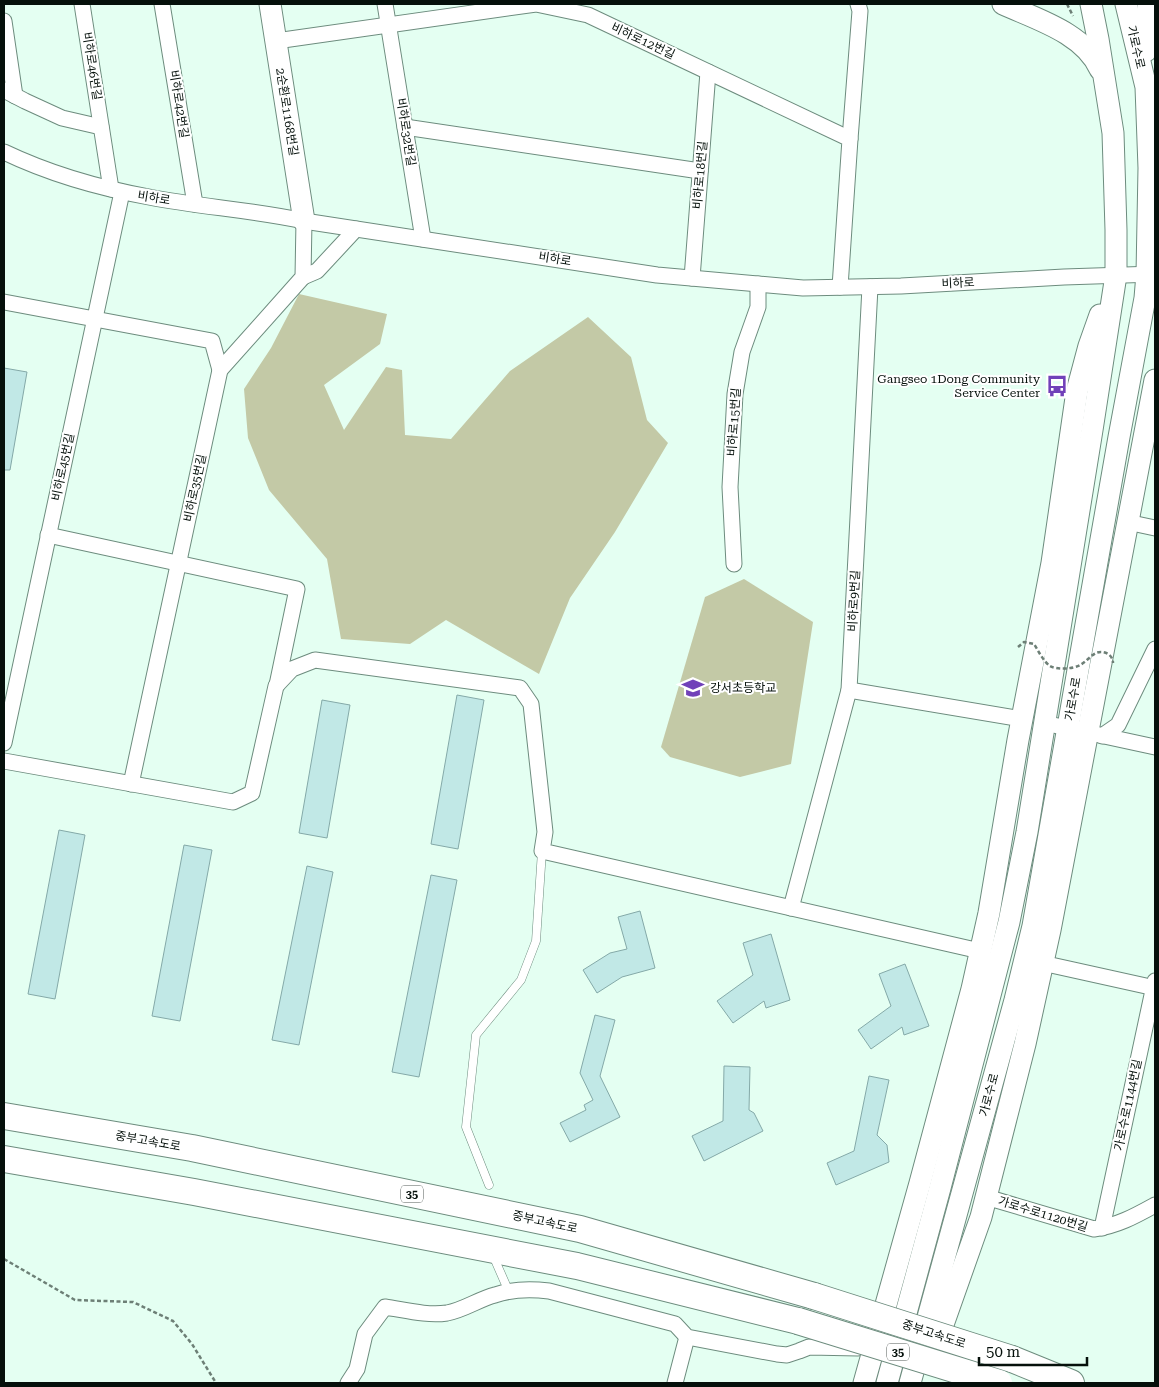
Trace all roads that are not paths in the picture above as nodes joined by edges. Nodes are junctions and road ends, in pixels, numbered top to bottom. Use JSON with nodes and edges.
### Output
{"nodes":[{"id":1,"x":82,"y":4,"type":"edge"},
{"id":2,"x":162,"y":4,"type":"edge"},
{"id":3,"x":270,"y":4,"type":"edge"},
{"id":4,"x":385,"y":4,"type":"edge"},
{"id":5,"x":858,"y":4,"type":"edge"},
{"id":6,"x":1003,"y":4,"type":"edge"},
{"id":7,"x":1083,"y":4,"type":"edge"},
{"id":8,"x":1091,"y":4,"type":"edge"},
{"id":9,"x":1126,"y":4,"type":"edge"},
{"id":10,"x":1134,"y":4,"type":"edge"},
{"id":11,"x":1148,"y":4,"type":"edge"},
{"id":12,"x":4,"y":21,"type":"edge"},
{"id":13,"x":389,"y":25,"type":"junction"},
{"id":14,"x":1098,"y":39,"type":"junction"},
{"id":15,"x":276,"y":41,"type":"junction"},
{"id":16,"x":708,"y":72,"type":"junction"},
{"id":17,"x":1104,"y":80,"type":"junction"},
{"id":18,"x":1150,"y":89,"type":"edge"},
{"id":19,"x":9,"y":93,"type":"edge"},
{"id":20,"x":101,"y":127,"type":"junction"},
{"id":21,"x":405,"y":127,"type":"junction"},
{"id":22,"x":1155,"y":138,"type":"edge"},
{"id":23,"x":850,"y":139,"type":"junction"},
{"id":24,"x":4,"y":152,"type":"edge"},
{"id":25,"x":1149,"y":168,"type":"junction"},
{"id":26,"x":1114,"y":170,"type":"junction"},
{"id":27,"x":700,"y":171,"type":"junction"},
{"id":28,"x":117,"y":190,"type":"junction"},
{"id":29,"x":195,"y":204,"type":"junction"},
{"id":30,"x":304,"y":221,"type":"junction"},
{"id":31,"x":356,"y":229,"type":"junction"},
{"id":32,"x":423,"y":239,"type":"junction"},
{"id":33,"x":1151,"y":274,"type":"edge"},
{"id":34,"x":1116,"y":275,"type":"junction"},
{"id":35,"x":303,"y":277,"type":"junction"},
{"id":36,"x":692,"y":278,"type":"junction"},
{"id":37,"x":758,"y":284,"type":"junction"},
{"id":38,"x":840,"y":287,"type":"junction"},
{"id":39,"x":870,"y":287,"type":"junction"},
{"id":40,"x":4,"y":302,"type":"edge"},
{"id":41,"x":94,"y":320,"type":"junction"},
{"id":42,"x":220,"y":370,"type":"junction"},
{"id":43,"x":1155,"y":380,"type":"edge"},
{"id":44,"x":1127,"y":522,"type":"junction"},
{"id":45,"x":1155,"y":528,"type":"edge"},
{"id":46,"x":48,"y":535,"type":"junction"},
{"id":47,"x":179,"y":563,"type":"junction"},
{"id":48,"x":734,"y":564,"type":"dead end"},
{"id":49,"x":1155,"y":649,"type":"edge"},
{"id":50,"x":276,"y":687,"type":"junction"},
{"id":51,"x":849,"y":690,"type":"junction"},
{"id":52,"x":1022,"y":719,"type":"junction"},
{"id":53,"x":1044,"y":723,"type":"junction"},
{"id":54,"x":1086,"y":732,"type":"junction"},
{"id":55,"x":4,"y":743,"type":"edge"},
{"id":56,"x":1155,"y":747,"type":"edge"},
{"id":57,"x":4,"y":761,"type":"edge"},
{"id":58,"x":131,"y":784,"type":"junction"},
{"id":59,"x":542,"y":851,"type":"junction"},
{"id":60,"x":791,"y":908,"type":"junction"},
{"id":61,"x":980,"y":951,"type":"junction"},
{"id":62,"x":1042,"y":963,"type":"junction"},
{"id":63,"x":1155,"y":986,"type":"edge"},
{"id":64,"x":4,"y":1116,"type":"edge"},
{"id":65,"x":4,"y":1159,"type":"edge"},
{"id":66,"x":489,"y":1185,"type":"dead end"},
{"id":67,"x":986,"y":1197,"type":"junction"},
{"id":68,"x":1155,"y":1205,"type":"edge"},
{"id":69,"x":1102,"y":1228,"type":"junction"},
{"id":70,"x":495,"y":1260,"type":"dead end"},
{"id":71,"x":509,"y":1292,"type":"junction"},
{"id":72,"x":687,"y":1337,"type":"junction"},
{"id":73,"x":874,"y":1348,"type":"junction"},
{"id":74,"x":348,"y":1383,"type":"edge"},
{"id":75,"x":674,"y":1383,"type":"edge"},
{"id":76,"x":864,"y":1383,"type":"edge"},
{"id":77,"x":887,"y":1383,"type":"edge"},
{"id":78,"x":910,"y":1383,"type":"edge"},
{"id":79,"x":922,"y":1383,"type":"edge"},
{"id":80,"x":999,"y":1383,"type":"edge"},
{"id":81,"x":1071,"y":1383,"type":"edge"}],
"edges":[{"from":1,"to":20,"type":"street","name":"비하로46번길"},
{"from":2,"to":29,"type":"street","name":"비하로42번길"},
{"from":3,"to":15,"type":"main road","name":"2순환로1168번길"},
{"from":4,"to":13,"type":"street","name":"비하로32번길"},
{"from":5,"to":23,"type":"street"},
{"from":6,"to":17,"type":"main road"},
{"from":7,"to":14,"type":"main road"},
{"from":8,"to":14,"type":"main road","name":"가로수로"},
{"from":9,"to":18,"type":"main road","name":"가로수로"},
{"from":10,"to":18,"type":"main road"},
{"from":11,"to":18,"type":"main road"},
{"from":12,"to":19,"type":"street"},
{"from":13,"to":15,"type":"street","name":"비하로12번길"},
{"from":13,"to":16,"type":"street","name":"비하로12번길"},
{"from":13,"to":21,"type":"street","name":"비하로32번길"},
{"from":14,"to":17,"type":"main road","name":"가로수로"},
{"from":15,"to":30,"type":"main road","name":"2순환로1168번길"},
{"from":16,"to":23,"type":"street","name":"비하로12번길"},
{"from":16,"to":27,"type":"street","name":"비하로18번길"},
{"from":17,"to":26,"type":"main road","name":"가로수로"},
{"from":18,"to":22,"type":"main road"},
{"from":18,"to":25,"type":"main road","name":"가로수로"},
{"from":19,"to":20,"type":"street"},
{"from":20,"to":28,"type":"street","name":"비하로46번길"},
{"from":21,"to":27,"type":"street"},
{"from":21,"to":32,"type":"street","name":"비하로32번길"},
{"from":23,"to":38,"type":"street"},
{"from":24,"to":28,"type":"street","name":"비하로"},
{"from":25,"to":26,"type":"main road"},
{"from":25,"to":33,"type":"main road","name":"가로수로"},
{"from":26,"to":34,"type":"main road","name":"가로수로"},
{"from":27,"to":36,"type":"street","name":"비하로18번길"},
{"from":28,"to":29,"type":"street","name":"비하로"},
{"from":28,"to":41,"type":"street","name":"비하로45번길"},
{"from":29,"to":30,"type":"street","name":"비하로"},
{"from":30,"to":31,"type":"street","name":"비하로"},
{"from":30,"to":35,"type":"street"},
{"from":31,"to":32,"type":"street","name":"비하로"},
{"from":31,"to":35,"type":"street","name":"비하로35번길"},
{"from":32,"to":36,"type":"street","name":"비하로"},
{"from":33,"to":34,"type":"street","name":"비하로"},
{"from":33,"to":54,"type":"main road","name":"가로수로"},
{"from":34,"to":39,"type":"street","name":"비하로"},
{"from":34,"to":52,"type":"main road","name":"가로수로"},
{"from":34,"to":53,"type":"main road","name":"가로수로"},
{"from":35,"to":42,"type":"street","name":"비하로35번길"},
{"from":36,"to":37,"type":"street","name":"비하로"},
{"from":37,"to":38,"type":"street","name":"비하로"},
{"from":37,"to":48,"type":"street","name":"비하로15번길"},
{"from":38,"to":39,"type":"street","name":"비하로"},
{"from":39,"to":51,"type":"street","name":"비하로9번길"},
{"from":40,"to":41,"type":"street"},
{"from":41,"to":42,"type":"street"},
{"from":41,"to":46,"type":"street","name":"비하로45번길"},
{"from":42,"to":47,"type":"street","name":"비하로35번길"},
{"from":43,"to":44,"type":"main road"},
{"from":44,"to":45,"type":"street"},
{"from":44,"to":54,"type":"main road"},
{"from":46,"to":47,"type":"street"},
{"from":46,"to":55,"type":"street","name":"비하로45번길"},
{"from":47,"to":50,"type":"street"},
{"from":47,"to":58,"type":"street","name":"비하로35번길"},
{"from":49,"to":54,"type":"street"},
{"from":50,"to":58,"type":"street"},
{"from":50,"to":59,"type":"street"},
{"from":51,"to":52,"type":"street"},
{"from":51,"to":60,"type":"street","name":"비하로9번길"},
{"from":52,"to":61,"type":"main road","name":"가로수로"},
{"from":53,"to":54,"type":"street"},
{"from":53,"to":77,"type":"main road","name":"가로수로"},
{"from":54,"to":56,"type":"street"},
{"from":54,"to":62,"type":"main road"},
{"from":54,"to":78,"type":"main road","name":"가로수로"},
{"from":57,"to":58,"type":"street"},
{"from":59,"to":60,"type":"street"},
{"from":59,"to":66,"type":"lane"},
{"from":60,"to":61,"type":"street"},
{"from":61,"to":73,"type":"main road","name":"가로수로"},
{"from":62,"to":63,"type":"street"},
{"from":62,"to":67,"type":"main road"},
{"from":63,"to":69,"type":"street","name":"가로수로1144번길"},
{"from":64,"to":81,"type":"highway","name":"중부고속도로","number":"35","bridge":true},
{"from":65,"to":80,"type":"highway","number":"35","bridge":true},
{"from":67,"to":69,"type":"street","name":"가로수로1120번길"},
{"from":67,"to":79,"type":"main road"},
{"from":68,"to":69,"type":"street","name":"가로수로1120번길"},
{"from":70,"to":71,"type":"lane"},
{"from":71,"to":72,"type":"street"},
{"from":71,"to":74,"type":"street"},
{"from":72,"to":73,"type":"street"},
{"from":72,"to":75,"type":"street"},
{"from":73,"to":76,"type":"main road","name":"가로수로"}]}
